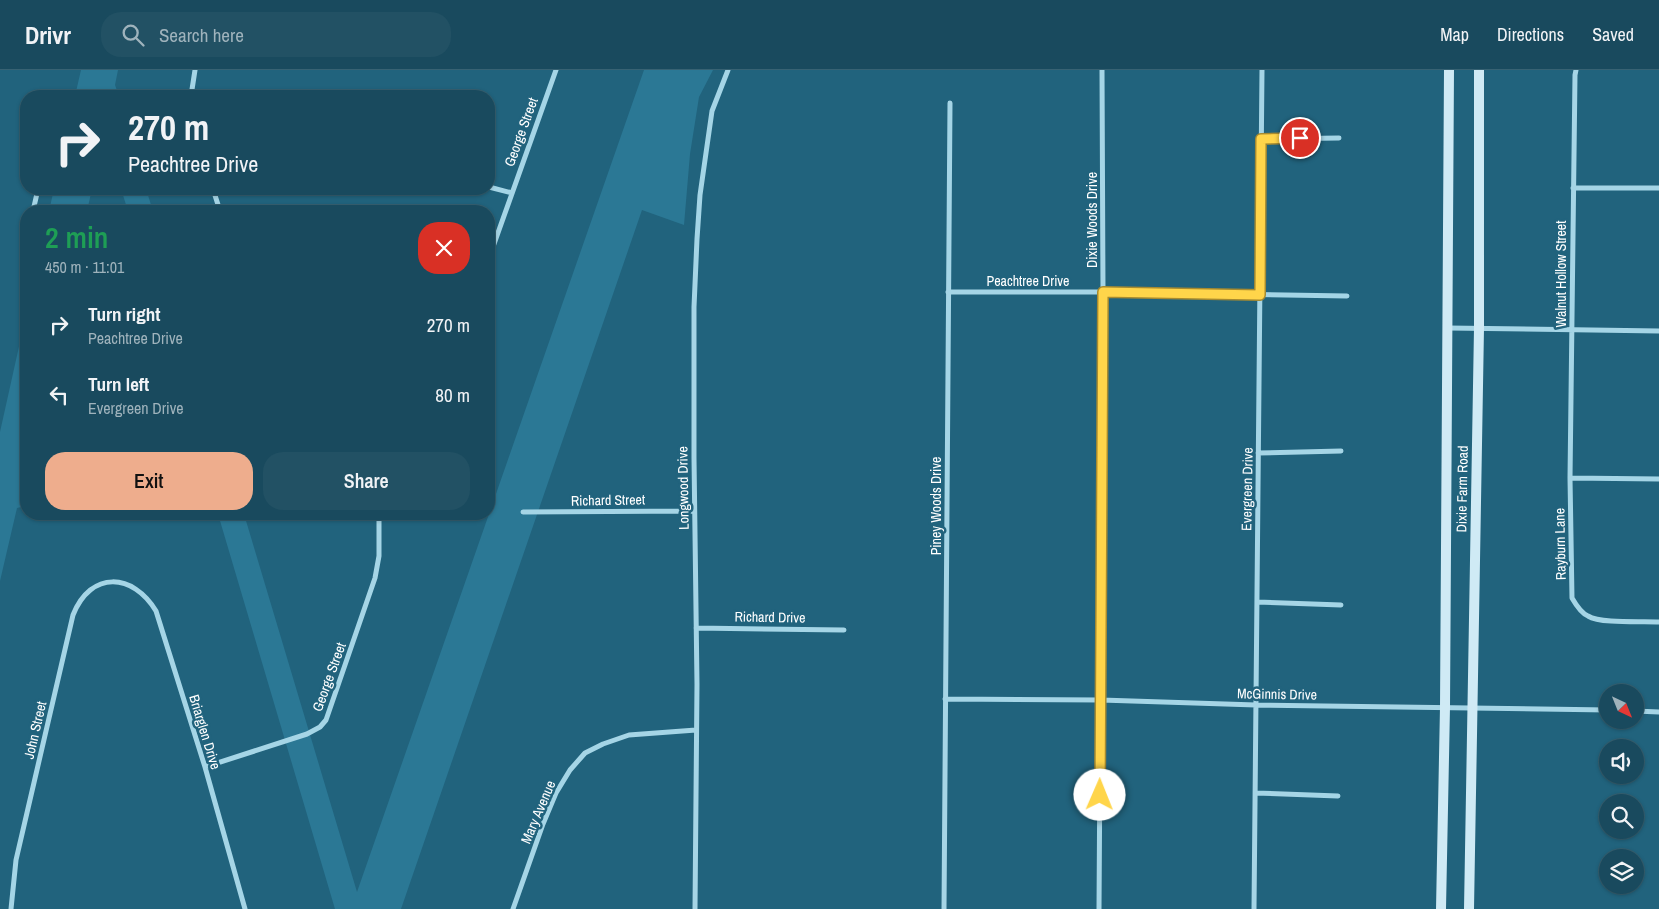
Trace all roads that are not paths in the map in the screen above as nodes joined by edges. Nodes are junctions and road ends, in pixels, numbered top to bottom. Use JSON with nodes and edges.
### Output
{"nodes":[{"id":1,"x":194,"y":70,"type":"edge"},
{"id":2,"x":556,"y":70,"type":"edge"},
{"id":3,"x":728,"y":70,"type":"edge"},
{"id":4,"x":1102,"y":70,"type":"edge"},
{"id":5,"x":1262,"y":70,"type":"edge"},
{"id":6,"x":1450,"y":70,"type":"edge"},
{"id":7,"x":1479,"y":70,"type":"edge"},
{"id":8,"x":1576,"y":70,"type":"edge"},
{"id":9,"x":191,"y":90,"type":"edge"},
{"id":10,"x":950,"y":103,"type":"dead end"},
{"id":11,"x":1339,"y":138,"type":"dead end"},
{"id":12,"x":1261,"y":139,"type":"junction"},
{"id":13,"x":1573,"y":188,"type":"junction"},
{"id":14,"x":1659,"y":188,"type":"edge"},
{"id":15,"x":495,"y":189,"type":"edge"},
{"id":16,"x":512,"y":193,"type":"junction"},
{"id":17,"x":495,"y":241,"type":"edge"},
{"id":18,"x":948,"y":292,"type":"junction"},
{"id":19,"x":1103,"y":292,"type":"junction"},
{"id":20,"x":1260,"y":295,"type":"junction"},
{"id":21,"x":1347,"y":296,"type":"dead end"},
{"id":22,"x":1448,"y":328,"type":"junction"},
{"id":23,"x":1479,"y":328,"type":"junction"},
{"id":24,"x":1572,"y":330,"type":"junction"},
{"id":25,"x":1659,"y":331,"type":"edge"},
{"id":26,"x":1341,"y":451,"type":"dead end"},
{"id":27,"x":1258,"y":453,"type":"junction"},
{"id":28,"x":1570,"y":478,"type":"junction"},
{"id":29,"x":1659,"y":478,"type":"edge"},
{"id":30,"x":694,"y":510,"type":"junction"},
{"id":31,"x":523,"y":512,"type":"dead end"},
{"id":32,"x":378,"y":520,"type":"edge"},
{"id":33,"x":117,"y":582,"type":"joint"},
{"id":34,"x":1257,"y":602,"type":"junction"},
{"id":35,"x":1341,"y":605,"type":"dead end"},
{"id":36,"x":1659,"y":622,"type":"edge"},
{"id":37,"x":696,"y":628,"type":"junction"},
{"id":38,"x":844,"y":630,"type":"dead end"},
{"id":39,"x":945,"y":699,"type":"junction"},
{"id":40,"x":1101,"y":700,"type":"junction"},
{"id":41,"x":1256,"y":705,"type":"junction"},
{"id":42,"x":1445,"y":707,"type":"junction"},
{"id":43,"x":1472,"y":708,"type":"junction"},
{"id":44,"x":1599,"y":710,"type":"edge"},
{"id":45,"x":1644,"y":711,"type":"edge"},
{"id":46,"x":1659,"y":712,"type":"edge"},
{"id":47,"x":696,"y":730,"type":"junction"},
{"id":48,"x":205,"y":767,"type":"junction"},
{"id":49,"x":1255,"y":793,"type":"junction"},
{"id":50,"x":1338,"y":796,"type":"dead end"},
{"id":51,"x":11,"y":909,"type":"edge"},
{"id":52,"x":245,"y":909,"type":"edge"},
{"id":53,"x":513,"y":909,"type":"edge"},
{"id":54,"x":695,"y":909,"type":"edge"},
{"id":55,"x":944,"y":909,"type":"edge"},
{"id":56,"x":1099,"y":909,"type":"edge"},
{"id":57,"x":1254,"y":909,"type":"edge"},
{"id":58,"x":1441,"y":909,"type":"edge"},
{"id":59,"x":1469,"y":909,"type":"edge"}],
"edges":[{"from":1,"to":9,"type":"street"},
{"from":2,"to":16,"type":"street","name":"George Street"},
{"from":3,"to":30,"type":"street","name":"Longwood Drive"},
{"from":4,"to":19,"type":"street","name":"Dixie Woods Drive"},
{"from":5,"to":12,"type":"street","name":"Evergreen Drive"},
{"from":6,"to":22,"type":"main road","name":"Dixie Farm Road"},
{"from":7,"to":23,"type":"main road","name":"Dixie Farm Road"},
{"from":8,"to":13,"type":"street","name":"Walnut Hollow Street"},
{"from":10,"to":18,"type":"street","name":"Piney Woods Drive"},
{"from":11,"to":12,"type":"street"},
{"from":12,"to":20,"type":"street","name":"Evergreen Drive"},
{"from":13,"to":14,"type":"street"},
{"from":13,"to":24,"type":"street","name":"Walnut Hollow Street"},
{"from":15,"to":16,"type":"street"},
{"from":16,"to":17,"type":"street","name":"George Street"},
{"from":18,"to":19,"type":"street","name":"Peachtree Drive"},
{"from":18,"to":39,"type":"street","name":"Piney Woods Drive"},
{"from":19,"to":20,"type":"street","name":"Peachtree Drive"},
{"from":19,"to":40,"type":"street","name":"Dixie Woods Drive"},
{"from":20,"to":21,"type":"street","name":"Peachtree Drive"},
{"from":20,"to":27,"type":"street","name":"Evergreen Drive"},
{"from":22,"to":23,"type":"street"},
{"from":22,"to":42,"type":"main road","name":"Dixie Farm Road"},
{"from":23,"to":24,"type":"street"},
{"from":23,"to":43,"type":"main road","name":"Dixie Farm Road"},
{"from":24,"to":25,"type":"street"},
{"from":24,"to":28,"type":"street","name":"Walnut Hollow Street"},
{"from":26,"to":27,"type":"street"},
{"from":27,"to":34,"type":"street","name":"Evergreen Drive"},
{"from":28,"to":29,"type":"street"},
{"from":28,"to":36,"type":"street","name":"Rayburn Lane"},
{"from":30,"to":31,"type":"street","name":"Richard Street"},
{"from":30,"to":37,"type":"street","name":"Longwood Drive"},
{"from":32,"to":48,"type":"street","name":"George Street"},
{"from":33,"to":48,"type":"street","name":"Briarglen Drive"},
{"from":33,"to":51,"type":"street","name":"John Street"},
{"from":34,"to":35,"type":"street"},
{"from":34,"to":41,"type":"street","name":"Evergreen Drive"},
{"from":37,"to":38,"type":"street","name":"Richard Drive"},
{"from":37,"to":47,"type":"street","name":"Longwood Drive"},
{"from":39,"to":40,"type":"street","name":"McGinnis Drive"},
{"from":39,"to":55,"type":"street","name":"Piney Woods Drive"},
{"from":40,"to":41,"type":"street","name":"McGinnis Drive"},
{"from":40,"to":56,"type":"street","name":"Dixie Woods Drive"},
{"from":41,"to":42,"type":"street","name":"McGinnis Drive"},
{"from":41,"to":49,"type":"street","name":"Evergreen Drive"},
{"from":42,"to":43,"type":"street","name":"McGinnis Drive"},
{"from":42,"to":58,"type":"main road","name":"Dixie Farm Road"},
{"from":43,"to":44,"type":"street","name":"McGinnis Drive"},
{"from":43,"to":59,"type":"main road","name":"Dixie Farm Road"},
{"from":45,"to":46,"type":"street"},
{"from":47,"to":53,"type":"street","name":"Mary Avenue"},
{"from":47,"to":54,"type":"street","name":"Longwood Drive"},
{"from":48,"to":52,"type":"street","name":"Briarglen Drive"},
{"from":49,"to":50,"type":"street"},
{"from":49,"to":57,"type":"street","name":"Evergreen Drive"}]}
